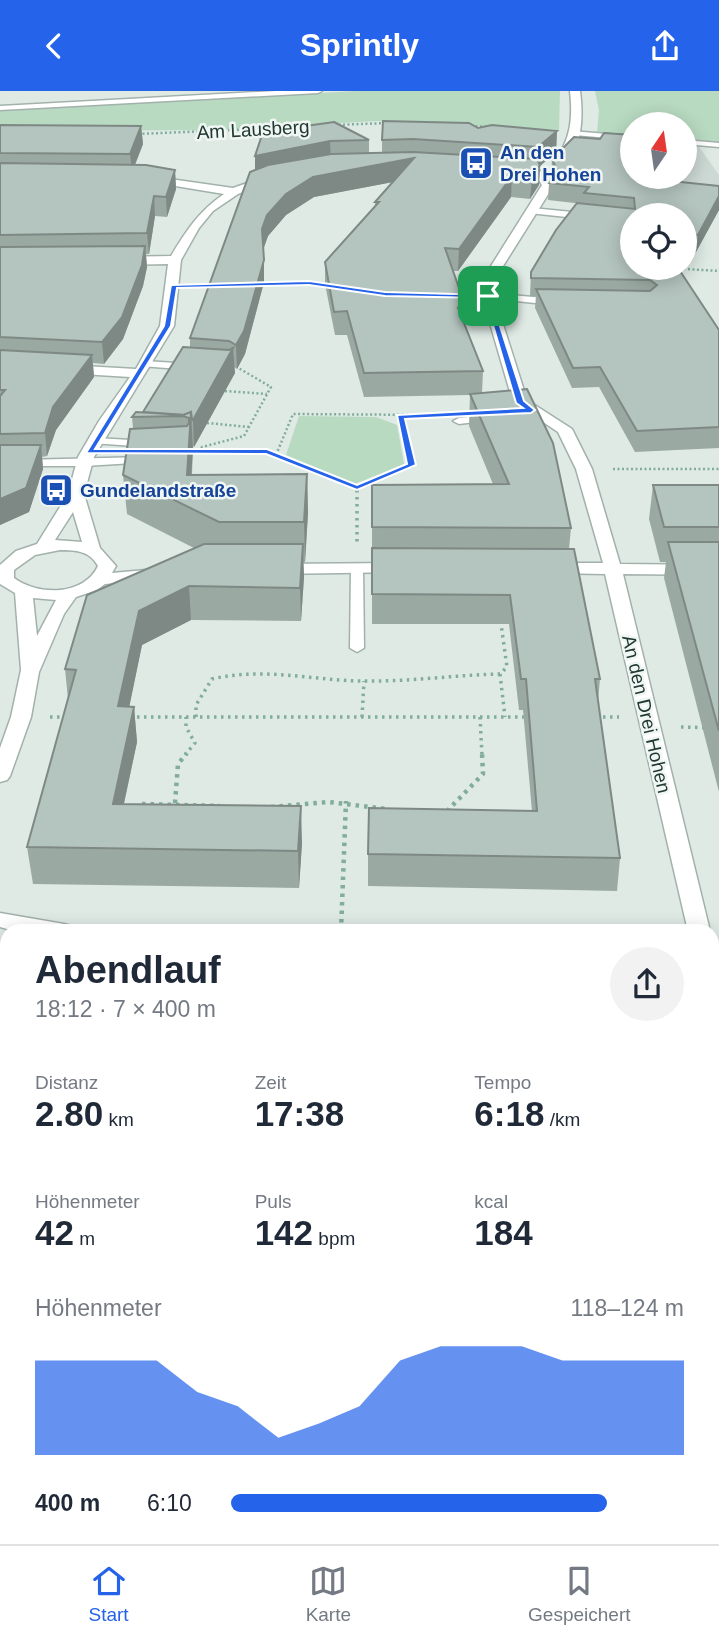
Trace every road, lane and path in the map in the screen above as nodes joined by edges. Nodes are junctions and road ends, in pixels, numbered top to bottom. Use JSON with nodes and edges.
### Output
{"nodes":[{"id":1,"x":318,"y":91,"type":"edge"},
{"id":2,"x":575,"y":91,"type":"edge"},
{"id":3,"x":0,"y":109,"type":"edge"},
{"id":4,"x":389,"y":123,"type":"edge"},
{"id":5,"x":324,"y":125,"type":"edge"},
{"id":6,"x":466,"y":125,"type":"edge"},
{"id":7,"x":311,"y":126,"type":"edge"},
{"id":8,"x":491,"y":127,"type":"edge"},
{"id":9,"x":134,"y":134,"type":"edge"},
{"id":10,"x":620,"y":138,"type":"edge"},
{"id":11,"x":567,"y":140,"type":"junction"},
{"id":12,"x":697,"y":143,"type":"edge"},
{"id":13,"x":719,"y":145,"type":"edge"},
{"id":14,"x":281,"y":175,"type":"edge"},
{"id":15,"x":134,"y":178,"type":"edge"},
{"id":16,"x":234,"y":192,"type":"junction"},
{"id":17,"x":532,"y":211,"type":"junction"},
{"id":18,"x":620,"y":220,"type":"edge"},
{"id":19,"x":108,"y":261,"type":"edge"},
{"id":20,"x":175,"y":261,"type":"junction"},
{"id":21,"x":697,"y":270,"type":"edge"},
{"id":22,"x":719,"y":271,"type":"edge"},
{"id":23,"x":255,"y":285,"type":"edge"},
{"id":24,"x":333,"y":287,"type":"edge"},
{"id":25,"x":488,"y":296,"type":"junction"},
{"id":26,"x":569,"y":303,"type":"edge"},
{"id":27,"x":179,"y":366,"type":"junction"},
{"id":28,"x":51,"y":368,"type":"edge"},
{"id":29,"x":205,"y":368,"type":"edge"},
{"id":30,"x":142,"y":369,"type":"junction"},
{"id":31,"x":225,"y":391,"type":"edge"},
{"id":32,"x":267,"y":394,"type":"junction"},
{"id":33,"x":439,"y":415,"type":"dead end"},
{"id":34,"x":543,"y":415,"type":"junction"},
{"id":35,"x":400,"y":417,"type":"junction"},
{"id":36,"x":503,"y":417,"type":"edge"},
{"id":37,"x":516,"y":417,"type":"edge"},
{"id":38,"x":459,"y":421,"type":"dead end"},
{"id":39,"x":207,"y":423,"type":"edge"},
{"id":40,"x":249,"y":427,"type":"junction"},
{"id":41,"x":95,"y":441,"type":"junction"},
{"id":42,"x":160,"y":445,"type":"edge"},
{"id":43,"x":185,"y":452,"type":"edge"},
{"id":44,"x":199,"y":452,"type":"junction"},
{"id":45,"x":276,"y":455,"type":"junction"},
{"id":46,"x":160,"y":459,"type":"edge"},
{"id":47,"x":85,"y":462,"type":"junction"},
{"id":48,"x":3,"y":463,"type":"edge"},
{"id":49,"x":584,"y":469,"type":"junction"},
{"id":50,"x":719,"y":469,"type":"edge"},
{"id":51,"x":357,"y":488,"type":"junction"},
{"id":52,"x":76,"y":494,"type":"junction"},
{"id":53,"x":43,"y":547,"type":"junction"},
{"id":54,"x":99,"y":555,"type":"junction"},
{"id":55,"x":357,"y":560,"type":"junction"},
{"id":56,"x":412,"y":568,"type":"edge"},
{"id":57,"x":537,"y":568,"type":"edge"},
{"id":58,"x":265,"y":569,"type":"edge"},
{"id":59,"x":719,"y":569,"type":"edge"},
{"id":60,"x":2,"y":570,"type":"edge"},
{"id":61,"x":613,"y":570,"type":"junction"},
{"id":62,"x":100,"y":579,"type":"junction"},
{"id":63,"x":24,"y":591,"type":"junction"},
{"id":64,"x":70,"y":593,"type":"junction"},
{"id":65,"x":501,"y":624,"type":"dead end"},
{"id":66,"x":357,"y":648,"type":"dead end"},
{"id":67,"x":30,"y":671,"type":"junction"},
{"id":68,"x":500,"y":674,"type":"junction"},
{"id":69,"x":364,"y":681,"type":"junction"},
{"id":70,"x":480,"y":716,"type":"junction"},
{"id":71,"x":21,"y":717,"type":"junction"},
{"id":72,"x":76,"y":717,"type":"edge"},
{"id":73,"x":117,"y":717,"type":"edge"},
{"id":74,"x":186,"y":717,"type":"junction"},
{"id":75,"x":196,"y":717,"type":"junction"},
{"id":76,"x":362,"y":717,"type":"junction"},
{"id":77,"x":505,"y":717,"type":"junction"},
{"id":78,"x":531,"y":717,"type":"edge"},
{"id":79,"x":583,"y":717,"type":"edge"},
{"id":80,"x":648,"y":717,"type":"junction"},
{"id":81,"x":0,"y":776,"type":"edge"},
{"id":82,"x":346,"y":801,"type":"junction"},
{"id":83,"x":175,"y":803,"type":"junction"},
{"id":84,"x":135,"y":805,"type":"edge"},
{"id":85,"x":229,"y":807,"type":"edge"},
{"id":86,"x":270,"y":807,"type":"edge"},
{"id":87,"x":399,"y":813,"type":"edge"},
{"id":88,"x":451,"y":816,"type":"edge"},
{"id":89,"x":341,"y":924,"type":"edge"},
{"id":90,"x":697,"y":924,"type":"edge"}],
"edges":[{"from":1,"to":3,"type":"lane"},
{"from":2,"to":11,"type":"street"},
{"from":4,"to":5,"type":"path","name":"Am Lausberg"},
{"from":6,"to":8,"type":"path"},
{"from":7,"to":9,"type":"path","name":"Am Lausberg"},
{"from":10,"to":11,"type":"lane"},
{"from":11,"to":17,"type":"street"},
{"from":12,"to":13,"type":"lane"},
{"from":14,"to":16,"type":"street"},
{"from":15,"to":16,"type":"street"},
{"from":16,"to":20,"type":"street"},
{"from":17,"to":18,"type":"lane"},
{"from":17,"to":25,"type":"street"},
{"from":19,"to":20,"type":"street"},
{"from":20,"to":30,"type":"street"},
{"from":21,"to":22,"type":"path"},
{"from":23,"to":24,"type":"path"},
{"from":25,"to":26,"type":"lane"},
{"from":25,"to":34,"type":"street","name":"An den Drei Hohen"},
{"from":27,"to":29,"type":"lane"},
{"from":27,"to":30,"type":"lane"},
{"from":27,"to":32,"type":"path"},
{"from":28,"to":30,"type":"street"},
{"from":30,"to":41,"type":"street"},
{"from":31,"to":32,"type":"path"},
{"from":32,"to":40,"type":"path"},
{"from":33,"to":35,"type":"path"},
{"from":34,"to":37,"type":"lane"},
{"from":34,"to":49,"type":"street","name":"An den Drei Hohen"},
{"from":35,"to":45,"type":"path"},
{"from":35,"to":51,"type":"path"},
{"from":36,"to":38,"type":"lane"},
{"from":39,"to":40,"type":"path"},
{"from":40,"to":44,"type":"path"},
{"from":41,"to":42,"type":"lane"},
{"from":41,"to":47,"type":"street"},
{"from":43,"to":44,"type":"path"},
{"from":44,"to":45,"type":"path"},
{"from":45,"to":51,"type":"path"},
{"from":46,"to":47,"type":"lane"},
{"from":47,"to":48,"type":"lane"},
{"from":47,"to":52,"type":"street"},
{"from":49,"to":50,"type":"path"},
{"from":49,"to":61,"type":"street","name":"An den Drei Hohen"},
{"from":51,"to":55,"type":"path"},
{"from":52,"to":53,"type":"street"},
{"from":52,"to":54,"type":"street"},
{"from":53,"to":54,"type":"street"},
{"from":53,"to":60,"type":"street"},
{"from":54,"to":62,"type":"street"},
{"from":54,"to":62,"type":"street"},
{"from":55,"to":56,"type":"street"},
{"from":55,"to":58,"type":"street"},
{"from":55,"to":66,"type":"lane"},
{"from":57,"to":61,"type":"street"},
{"from":59,"to":61,"type":"street"},
{"from":60,"to":63,"type":"street"},
{"from":61,"to":80,"type":"street","name":"An den Drei Hohen"},
{"from":62,"to":64,"type":"street"},
{"from":63,"to":64,"type":"street"},
{"from":63,"to":67,"type":"street"},
{"from":64,"to":67,"type":"street"},
{"from":65,"to":68,"type":"path"},
{"from":67,"to":71,"type":"street"},
{"from":68,"to":69,"type":"path"},
{"from":68,"to":77,"type":"path"},
{"from":69,"to":75,"type":"path"},
{"from":69,"to":76,"type":"path"},
{"from":70,"to":76,"type":"path"},
{"from":70,"to":77,"type":"path"},
{"from":70,"to":88,"type":"path"},
{"from":71,"to":72,"type":"path"},
{"from":71,"to":81,"type":"street"},
{"from":73,"to":74,"type":"path"},
{"from":74,"to":75,"type":"path"},
{"from":74,"to":83,"type":"path"},
{"from":75,"to":76,"type":"path"},
{"from":77,"to":78,"type":"path"},
{"from":79,"to":80,"type":"path"},
{"from":80,"to":90,"type":"street","name":"An den Drei Hohen"},
{"from":82,"to":86,"type":"path"},
{"from":82,"to":87,"type":"path"},
{"from":82,"to":89,"type":"path"},
{"from":83,"to":84,"type":"path"},
{"from":83,"to":85,"type":"path"}]}
